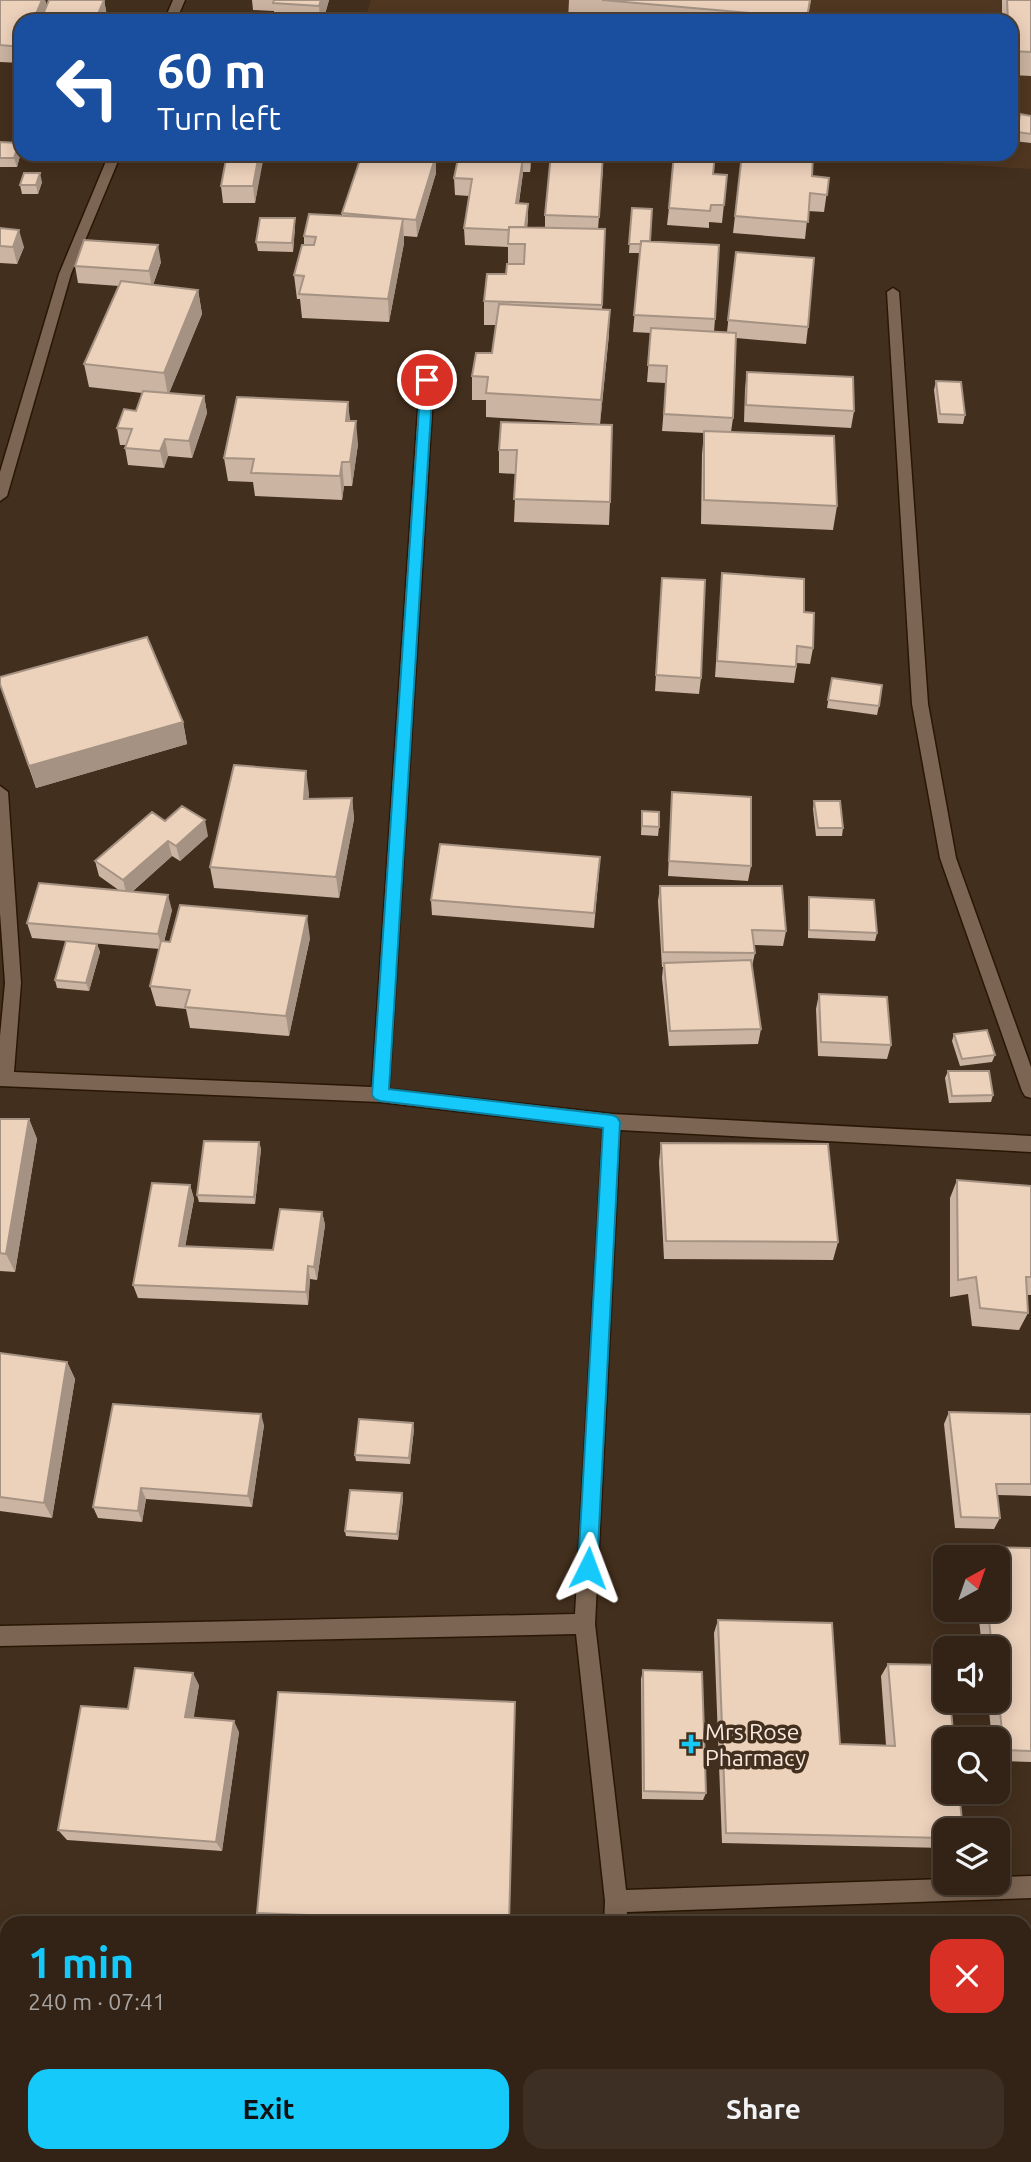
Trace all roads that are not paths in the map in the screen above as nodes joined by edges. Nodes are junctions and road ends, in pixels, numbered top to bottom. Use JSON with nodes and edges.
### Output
{"nodes":[{"id":1,"x":112,"y":161,"type":"edge"},
{"id":2,"x":892,"y":292,"type":"dead end"},
{"id":3,"x":427,"y":380,"type":"dead end"},
{"id":4,"x":0,"y":496,"type":"edge"},
{"id":5,"x":0,"y":792,"type":"edge"},
{"id":6,"x":3,"y":1079,"type":"edge"},
{"id":7,"x":1031,"y":1091,"type":"edge"},
{"id":8,"x":380,"y":1095,"type":"junction"},
{"id":9,"x":612,"y":1122,"type":"junction"},
{"id":10,"x":1031,"y":1144,"type":"edge"},
{"id":11,"x":585,"y":1624,"type":"junction"},
{"id":12,"x":0,"y":1636,"type":"edge"},
{"id":13,"x":1031,"y":1887,"type":"edge"},
{"id":14,"x":615,"y":1912,"type":"edge"}],
"edges":[{"from":1,"to":4,"type":"street"},
{"from":2,"to":7,"type":"street"},
{"from":3,"to":8,"type":"street"},
{"from":5,"to":6,"type":"street"},
{"from":6,"to":8,"type":"street"},
{"from":8,"to":9,"type":"street"},
{"from":9,"to":10,"type":"street"},
{"from":9,"to":11,"type":"street"},
{"from":11,"to":12,"type":"street"},
{"from":11,"to":14,"type":"street"},
{"from":13,"to":14,"type":"street"}]}
